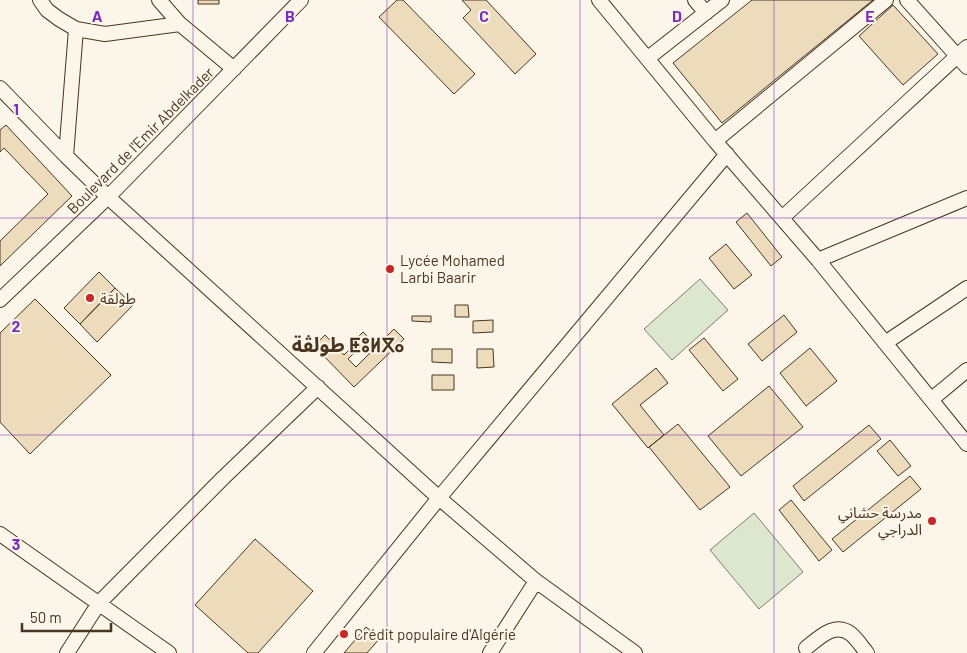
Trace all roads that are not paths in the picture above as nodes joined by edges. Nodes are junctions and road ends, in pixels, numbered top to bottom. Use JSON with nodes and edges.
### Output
{"nodes":[{"id":1,"x":40,"y":0,"type":"edge"},
{"id":2,"x":301,"y":0,"type":"edge"},
{"id":3,"x":599,"y":0,"type":"edge"},
{"id":4,"x":695,"y":0,"type":"edge"},
{"id":5,"x":722,"y":0,"type":"edge"},
{"id":6,"x":886,"y":0,"type":"edge"},
{"id":7,"x":907,"y":0,"type":"edge"},
{"id":8,"x":163,"y":2,"type":"edge"},
{"id":9,"x":706,"y":13,"type":"junction"},
{"id":10,"x":180,"y":24,"type":"junction"},
{"id":11,"x":76,"y":29,"type":"junction"},
{"id":12,"x":962,"y":51,"type":"edge"},
{"id":13,"x":648,"y":58,"type":"junction"},
{"id":14,"x":967,"y":67,"type":"edge"},
{"id":15,"x":234,"y":68,"type":"junction"},
{"id":16,"x":2,"y":92,"type":"edge"},
{"id":17,"x":715,"y":140,"type":"junction"},
{"id":18,"x":727,"y":154,"type":"junction"},
{"id":19,"x":66,"y":156,"type":"junction"},
{"id":20,"x":108,"y":197,"type":"junction"},
{"id":21,"x":967,"y":198,"type":"edge"},
{"id":22,"x":782,"y":218,"type":"junction"},
{"id":23,"x":818,"y":260,"type":"junction"},
{"id":24,"x":967,"y":288,"type":"edge"},
{"id":25,"x":0,"y":300,"type":"edge"},
{"id":26,"x":885,"y":343,"type":"junction"},
{"id":27,"x":967,"y":370,"type":"edge"},
{"id":28,"x":318,"y":387,"type":"junction"},
{"id":29,"x":932,"y":399,"type":"junction"},
{"id":30,"x":967,"y":444,"type":"edge"},
{"id":31,"x":439,"y":498,"type":"junction"},
{"id":32,"x":0,"y":534,"type":"edge"},
{"id":33,"x":536,"y":581,"type":"junction"},
{"id":34,"x":99,"y":603,"type":"junction"},
{"id":35,"x":806,"y":648,"type":"dead end"},
{"id":36,"x":67,"y":653,"type":"edge"},
{"id":37,"x":169,"y":653,"type":"edge"},
{"id":38,"x":314,"y":653,"type":"edge"},
{"id":39,"x":490,"y":653,"type":"edge"},
{"id":40,"x":635,"y":653,"type":"edge"},
{"id":41,"x":867,"y":653,"type":"edge"}],
"edges":[{"from":1,"to":11,"type":"street"},
{"from":2,"to":15,"type":"street","name":"Boulevard de l'Emir Abdelkader"},
{"from":3,"to":13,"type":"street"},
{"from":4,"to":9,"type":"street"},
{"from":5,"to":9,"type":"street"},
{"from":6,"to":17,"type":"street"},
{"from":7,"to":12,"type":"street"},
{"from":8,"to":10,"type":"street"},
{"from":9,"to":13,"type":"street"},
{"from":10,"to":11,"type":"street"},
{"from":10,"to":15,"type":"street"},
{"from":11,"to":19,"type":"street"},
{"from":12,"to":14,"type":"street"},
{"from":12,"to":22,"type":"street"},
{"from":13,"to":17,"type":"street"},
{"from":15,"to":20,"type":"street","name":"Boulevard de l'Emir Abdelkader"},
{"from":16,"to":19,"type":"street"},
{"from":17,"to":18,"type":"street"},
{"from":18,"to":22,"type":"street"},
{"from":18,"to":31,"type":"street"},
{"from":19,"to":20,"type":"street"},
{"from":20,"to":25,"type":"street","name":"Boulevard de l'Emir Abdelkader"},
{"from":20,"to":28,"type":"street"},
{"from":21,"to":23,"type":"street"},
{"from":22,"to":23,"type":"street"},
{"from":23,"to":26,"type":"street"},
{"from":24,"to":26,"type":"street"},
{"from":26,"to":29,"type":"street"},
{"from":27,"to":29,"type":"street"},
{"from":28,"to":31,"type":"street"},
{"from":28,"to":34,"type":"street"},
{"from":29,"to":30,"type":"street"},
{"from":31,"to":33,"type":"street"},
{"from":31,"to":38,"type":"street"},
{"from":32,"to":34,"type":"street"},
{"from":33,"to":39,"type":"street"},
{"from":33,"to":40,"type":"street"},
{"from":34,"to":36,"type":"street"},
{"from":34,"to":37,"type":"street"},
{"from":35,"to":41,"type":"street"}]}
